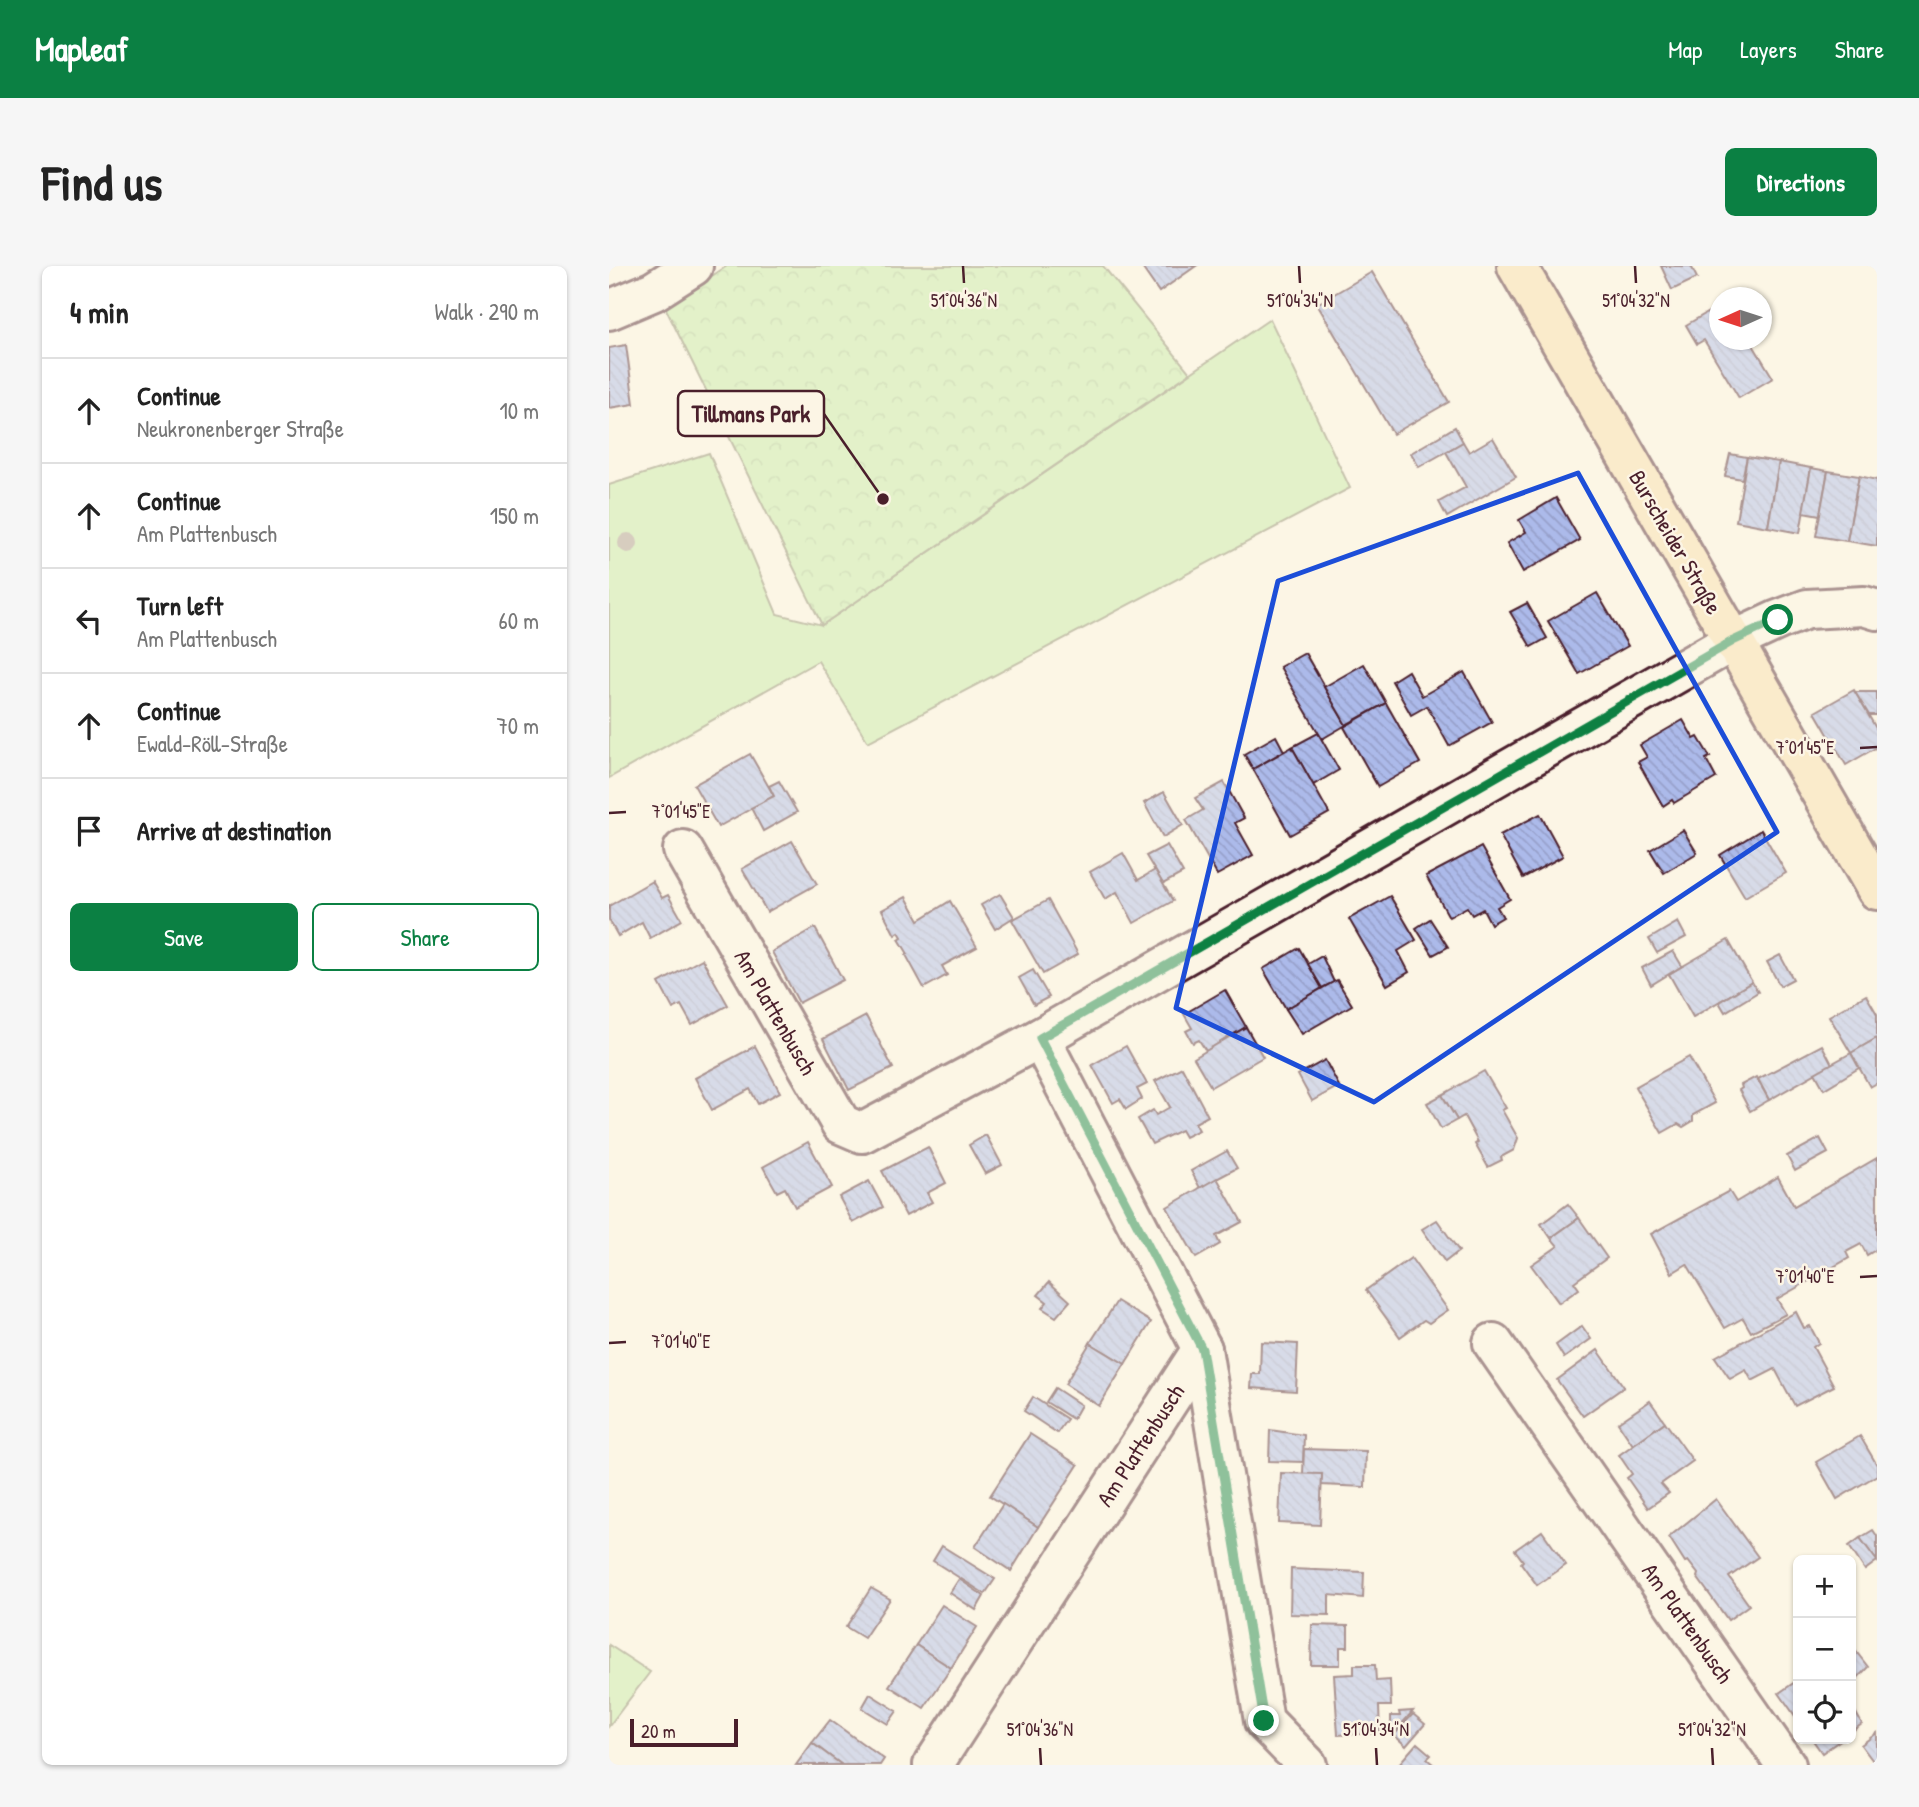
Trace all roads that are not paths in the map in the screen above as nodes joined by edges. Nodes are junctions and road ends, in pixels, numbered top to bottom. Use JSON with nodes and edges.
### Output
{"nodes":[{"id":1,"x":693,"y":266,"type":"edge"},
{"id":2,"x":1517,"y":266,"type":"edge"},
{"id":3,"x":609,"y":310,"type":"edge"},
{"id":4,"x":1877,"y":610,"type":"edge"},
{"id":5,"x":1733,"y":641,"type":"junction"},
{"id":6,"x":683,"y":850,"type":"dead end"},
{"id":7,"x":1877,"y":890,"type":"edge"},
{"id":8,"x":1040,"y":1038,"type":"junction"},
{"id":9,"x":1493,"y":1343,"type":"dead end"},
{"id":10,"x":1202,"y":1349,"type":"junction"},
{"id":11,"x":933,"y":1765,"type":"edge"},
{"id":12,"x":1307,"y":1765,"type":"edge"},
{"id":13,"x":1786,"y":1765,"type":"edge"}],
"edges":[{"from":1,"to":3,"type":"street"},
{"from":2,"to":5,"type":"main road","name":"Burscheider Straße"},
{"from":4,"to":5,"type":"street","name":"Am Plattenbusch"},
{"from":5,"to":7,"type":"main road","name":"Burscheider Straße"},
{"from":5,"to":8,"type":"street","name":"Am Plattenbusch"},
{"from":6,"to":8,"type":"street","name":"Am Plattenbusch"},
{"from":8,"to":10,"type":"street"},
{"from":9,"to":13,"type":"street","name":"Am Plattenbusch"},
{"from":10,"to":11,"type":"street","name":"Am Plattenbusch"},
{"from":10,"to":12,"type":"street"}]}
